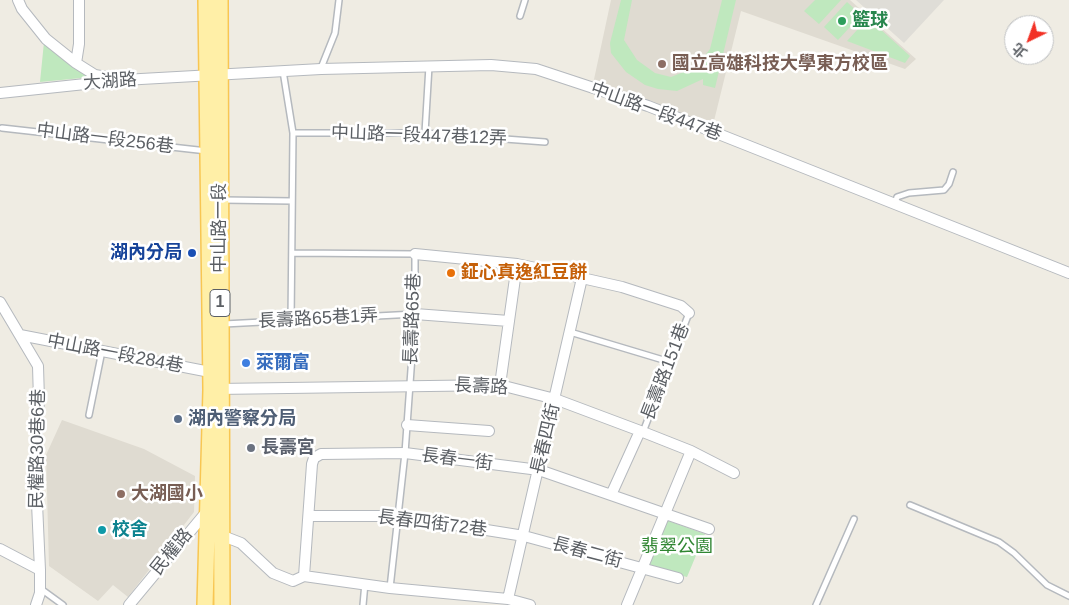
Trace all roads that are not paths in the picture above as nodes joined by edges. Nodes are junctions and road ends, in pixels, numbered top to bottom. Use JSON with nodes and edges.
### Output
{"nodes":[{"id":1,"x":18,"y":0,"type":"edge"},
{"id":2,"x":79,"y":0,"type":"edge"},
{"id":3,"x":206,"y":0,"type":"edge"},
{"id":4,"x":220,"y":0,"type":"edge"},
{"id":5,"x":339,"y":0,"type":"edge"},
{"id":6,"x":525,"y":0,"type":"edge"},
{"id":7,"x":520,"y":16,"type":"dead end"},
{"id":8,"x":76,"y":63,"type":"junction"},
{"id":9,"x":429,"y":66,"type":"junction"},
{"id":10,"x":321,"y":69,"type":"junction"},
{"id":11,"x":283,"y":71,"type":"junction"},
{"id":12,"x":214,"y":74,"type":"junction"},
{"id":13,"x":123,"y":80,"type":"junction"},
{"id":14,"x":0,"y":93,"type":"edge"},
{"id":15,"x":2,"y":128,"type":"dead end"},
{"id":16,"x":293,"y":133,"type":"junction"},
{"id":17,"x":425,"y":133,"type":"junction"},
{"id":18,"x":545,"y":142,"type":"dead end"},
{"id":19,"x":208,"y":151,"type":"junction"},
{"id":20,"x":953,"y":172,"type":"dead end"},
{"id":21,"x":219,"y":200,"type":"junction"},
{"id":22,"x":292,"y":201,"type":"junction"},
{"id":23,"x":895,"y":204,"type":"junction"},
{"id":24,"x":292,"y":253,"type":"junction"},
{"id":25,"x":415,"y":254,"type":"junction"},
{"id":26,"x":517,"y":264,"type":"junction"},
{"id":27,"x":1069,"y":273,"type":"edge"},
{"id":28,"x":582,"y":278,"type":"junction"},
{"id":29,"x":0,"y":302,"type":"edge"},
{"id":30,"x":689,"y":313,"type":"joint"},
{"id":31,"x":416,"y":314,"type":"junction"},
{"id":32,"x":291,"y":320,"type":"junction"},
{"id":33,"x":509,"y":321,"type":"junction"},
{"id":34,"x":221,"y":324,"type":"junction"},
{"id":35,"x":570,"y":332,"type":"junction"},
{"id":36,"x":20,"y":335,"type":"junction"},
{"id":37,"x":102,"y":351,"type":"junction"},
{"id":38,"x":670,"y":362,"type":"junction"},
{"id":39,"x":210,"y":372,"type":"junction"},
{"id":40,"x":410,"y":384,"type":"junction"},
{"id":41,"x":500,"y":384,"type":"junction"},
{"id":42,"x":217,"y":389,"type":"junction"},
{"id":43,"x":555,"y":399,"type":"junction"},
{"id":44,"x":89,"y":416,"type":"dead end"},
{"id":45,"x":407,"y":425,"type":"junction"},
{"id":46,"x":489,"y":431,"type":"dead end"},
{"id":47,"x":642,"y":431,"type":"junction"},
{"id":48,"x":691,"y":451,"type":"junction"},
{"id":49,"x":405,"y":453,"type":"junction"},
{"id":50,"x":539,"y":470,"type":"junction"},
{"id":51,"x":734,"y":474,"type":"dead end"},
{"id":52,"x":611,"y":495,"type":"junction"},
{"id":53,"x":910,"y":505,"type":"dead end"},
{"id":54,"x":213,"y":509,"type":"junction"},
{"id":55,"x":665,"y":514,"type":"junction"},
{"id":56,"x":309,"y":516,"type":"junction"},
{"id":57,"x":399,"y":516,"type":"junction"},
{"id":58,"x":854,"y":519,"type":"dead end"},
{"id":59,"x":709,"y":529,"type":"dead end"},
{"id":60,"x":222,"y":536,"type":"junction"},
{"id":61,"x":524,"y":536,"type":"junction"},
{"id":62,"x":0,"y":549,"type":"edge"},
{"id":63,"x":642,"y":568,"type":"junction"},
{"id":64,"x":40,"y":570,"type":"junction"},
{"id":65,"x":304,"y":576,"type":"junction"},
{"id":66,"x":678,"y":578,"type":"dead end"},
{"id":67,"x":366,"y":583,"type":"junction"},
{"id":68,"x":390,"y":588,"type":"junction"},
{"id":69,"x":40,"y":589,"type":"junction"},
{"id":70,"x":1069,"y":596,"type":"edge"},
{"id":71,"x":508,"y":600,"type":"junction"},
{"id":72,"x":36,"y":605,"type":"edge"},
{"id":73,"x":63,"y":605,"type":"edge"},
{"id":74,"x":130,"y":605,"type":"edge"},
{"id":75,"x":205,"y":605,"type":"edge"},
{"id":76,"x":222,"y":605,"type":"edge"},
{"id":77,"x":363,"y":605,"type":"edge"},
{"id":78,"x":530,"y":605,"type":"edge"},
{"id":79,"x":627,"y":605,"type":"edge"},
{"id":80,"x":816,"y":605,"type":"edge"}],
"edges":[{"from":1,"to":8,"type":"street"},
{"from":2,"to":8,"type":"street"},
{"from":3,"to":12,"type":"main road","name":"中山路一段","number":"1"},
{"from":4,"to":12,"type":"main road","name":"中山路一段","number":"1"},
{"from":5,"to":10,"type":"lane"},
{"from":6,"to":7,"type":"lane"},
{"from":8,"to":13,"type":"street"},
{"from":9,"to":10,"type":"street","name":"中山路一段447巷"},
{"from":9,"to":17,"type":"lane"},
{"from":9,"to":23,"type":"street","name":"中山路一段447巷"},
{"from":10,"to":11,"type":"street","name":"中山路一段447巷"},
{"from":11,"to":12,"type":"street","name":"中山路一段447巷"},
{"from":11,"to":16,"type":"lane"},
{"from":12,"to":13,"type":"street","name":"大湖路"},
{"from":12,"to":19,"type":"main road","name":"中山路一段","number":"1"},
{"from":12,"to":21,"type":"main road","name":"中山路一段","number":"1"},
{"from":13,"to":14,"type":"street","name":"大湖路"},
{"from":15,"to":19,"type":"lane","name":"中山路一段256巷"},
{"from":16,"to":17,"type":"lane","name":"中山路一段447巷12弄"},
{"from":16,"to":22,"type":"lane"},
{"from":17,"to":18,"type":"lane","name":"中山路一段447巷12弄"},
{"from":19,"to":39,"type":"main road","name":"中山路一段","number":"1"},
{"from":20,"to":23,"type":"lane"},
{"from":21,"to":22,"type":"lane"},
{"from":21,"to":34,"type":"main road","name":"中山路一段","number":"1"},
{"from":22,"to":24,"type":"lane"},
{"from":23,"to":27,"type":"street","name":"中山路一段447巷"},
{"from":24,"to":25,"type":"lane"},
{"from":24,"to":32,"type":"lane"},
{"from":25,"to":26,"type":"street"},
{"from":25,"to":31,"type":"lane","name":"長壽路65巷"},
{"from":26,"to":28,"type":"street"},
{"from":26,"to":33,"type":"street"},
{"from":28,"to":30,"type":"street"},
{"from":28,"to":35,"type":"street","name":"長春四街"},
{"from":29,"to":36,"type":"street","name":"民權路30巷6巷"},
{"from":30,"to":38,"type":"lane","name":"長壽路151巷"},
{"from":31,"to":32,"type":"lane","name":"長壽路65巷1弄"},
{"from":31,"to":33,"type":"street"},
{"from":31,"to":40,"type":"lane","name":"長壽路65巷"},
{"from":32,"to":34,"type":"lane","name":"長壽路65巷1弄"},
{"from":33,"to":41,"type":"street"},
{"from":34,"to":42,"type":"main road","name":"中山路一段","number":"1"},
{"from":35,"to":38,"type":"lane"},
{"from":35,"to":43,"type":"street","name":"長春四街"},
{"from":36,"to":37,"type":"street","name":"中山路一段284巷"},
{"from":36,"to":64,"type":"street","name":"民權路30巷6巷"},
{"from":37,"to":39,"type":"street","name":"中山路一段284巷"},
{"from":37,"to":44,"type":"lane"},
{"from":38,"to":47,"type":"lane","name":"長壽路151巷"},
{"from":39,"to":42,"type":"main road","name":"中山路一段","number":"1"},
{"from":40,"to":41,"type":"street","name":"長壽路"},
{"from":40,"to":42,"type":"street","name":"長壽路"},
{"from":40,"to":45,"type":"lane","name":"長壽路65巷"},
{"from":41,"to":43,"type":"street","name":"長壽路"},
{"from":42,"to":54,"type":"main road","name":"中山路一段","number":"1"},
{"from":43,"to":47,"type":"street","name":"長壽路"},
{"from":43,"to":50,"type":"street","name":"長春四街"},
{"from":45,"to":46,"type":"street"},
{"from":45,"to":49,"type":"lane","name":"長壽路65巷"},
{"from":47,"to":48,"type":"street","name":"長壽路"},
{"from":47,"to":52,"type":"street"},
{"from":48,"to":51,"type":"street","name":"長壽路"},
{"from":48,"to":55,"type":"street"},
{"from":49,"to":50,"type":"street","name":"長春一街"},
{"from":49,"to":56,"type":"street","name":"長春一街"},
{"from":49,"to":57,"type":"lane","name":"長壽路65巷"},
{"from":50,"to":52,"type":"street","name":"長春一街"},
{"from":50,"to":61,"type":"street","name":"長春四街"},
{"from":52,"to":55,"type":"street","name":"長春一街"},
{"from":53,"to":70,"type":"lane"},
{"from":54,"to":60,"type":"main road","name":"中山路一段","number":"1"},
{"from":54,"to":74,"type":"street","name":"民權路"},
{"from":54,"to":75,"type":"main road","name":"中山路一段","number":"1"},
{"from":55,"to":59,"type":"street","name":"長春一街"},
{"from":55,"to":63,"type":"street"},
{"from":56,"to":57,"type":"street","name":"長春四街72巷"},
{"from":56,"to":65,"type":"street","name":"長春一街"},
{"from":57,"to":61,"type":"street","name":"長春四街72巷"},
{"from":57,"to":68,"type":"lane","name":"長壽路65巷"},
{"from":58,"to":80,"type":"lane"},
{"from":60,"to":65,"type":"street"},
{"from":60,"to":76,"type":"main road","name":"中山路一段","number":"1"},
{"from":61,"to":63,"type":"street","name":"長春二街"},
{"from":61,"to":71,"type":"street","name":"長春四街"},
{"from":62,"to":64,"type":"street"},
{"from":63,"to":66,"type":"street","name":"長春二街"},
{"from":63,"to":79,"type":"street"},
{"from":64,"to":69,"type":"street","name":"民權路30巷6巷"},
{"from":65,"to":67,"type":"street"},
{"from":67,"to":68,"type":"street"},
{"from":67,"to":77,"type":"lane"},
{"from":68,"to":71,"type":"street"},
{"from":69,"to":72,"type":"street","name":"民權路30巷6巷"},
{"from":69,"to":73,"type":"lane"},
{"from":71,"to":78,"type":"street"}]}
